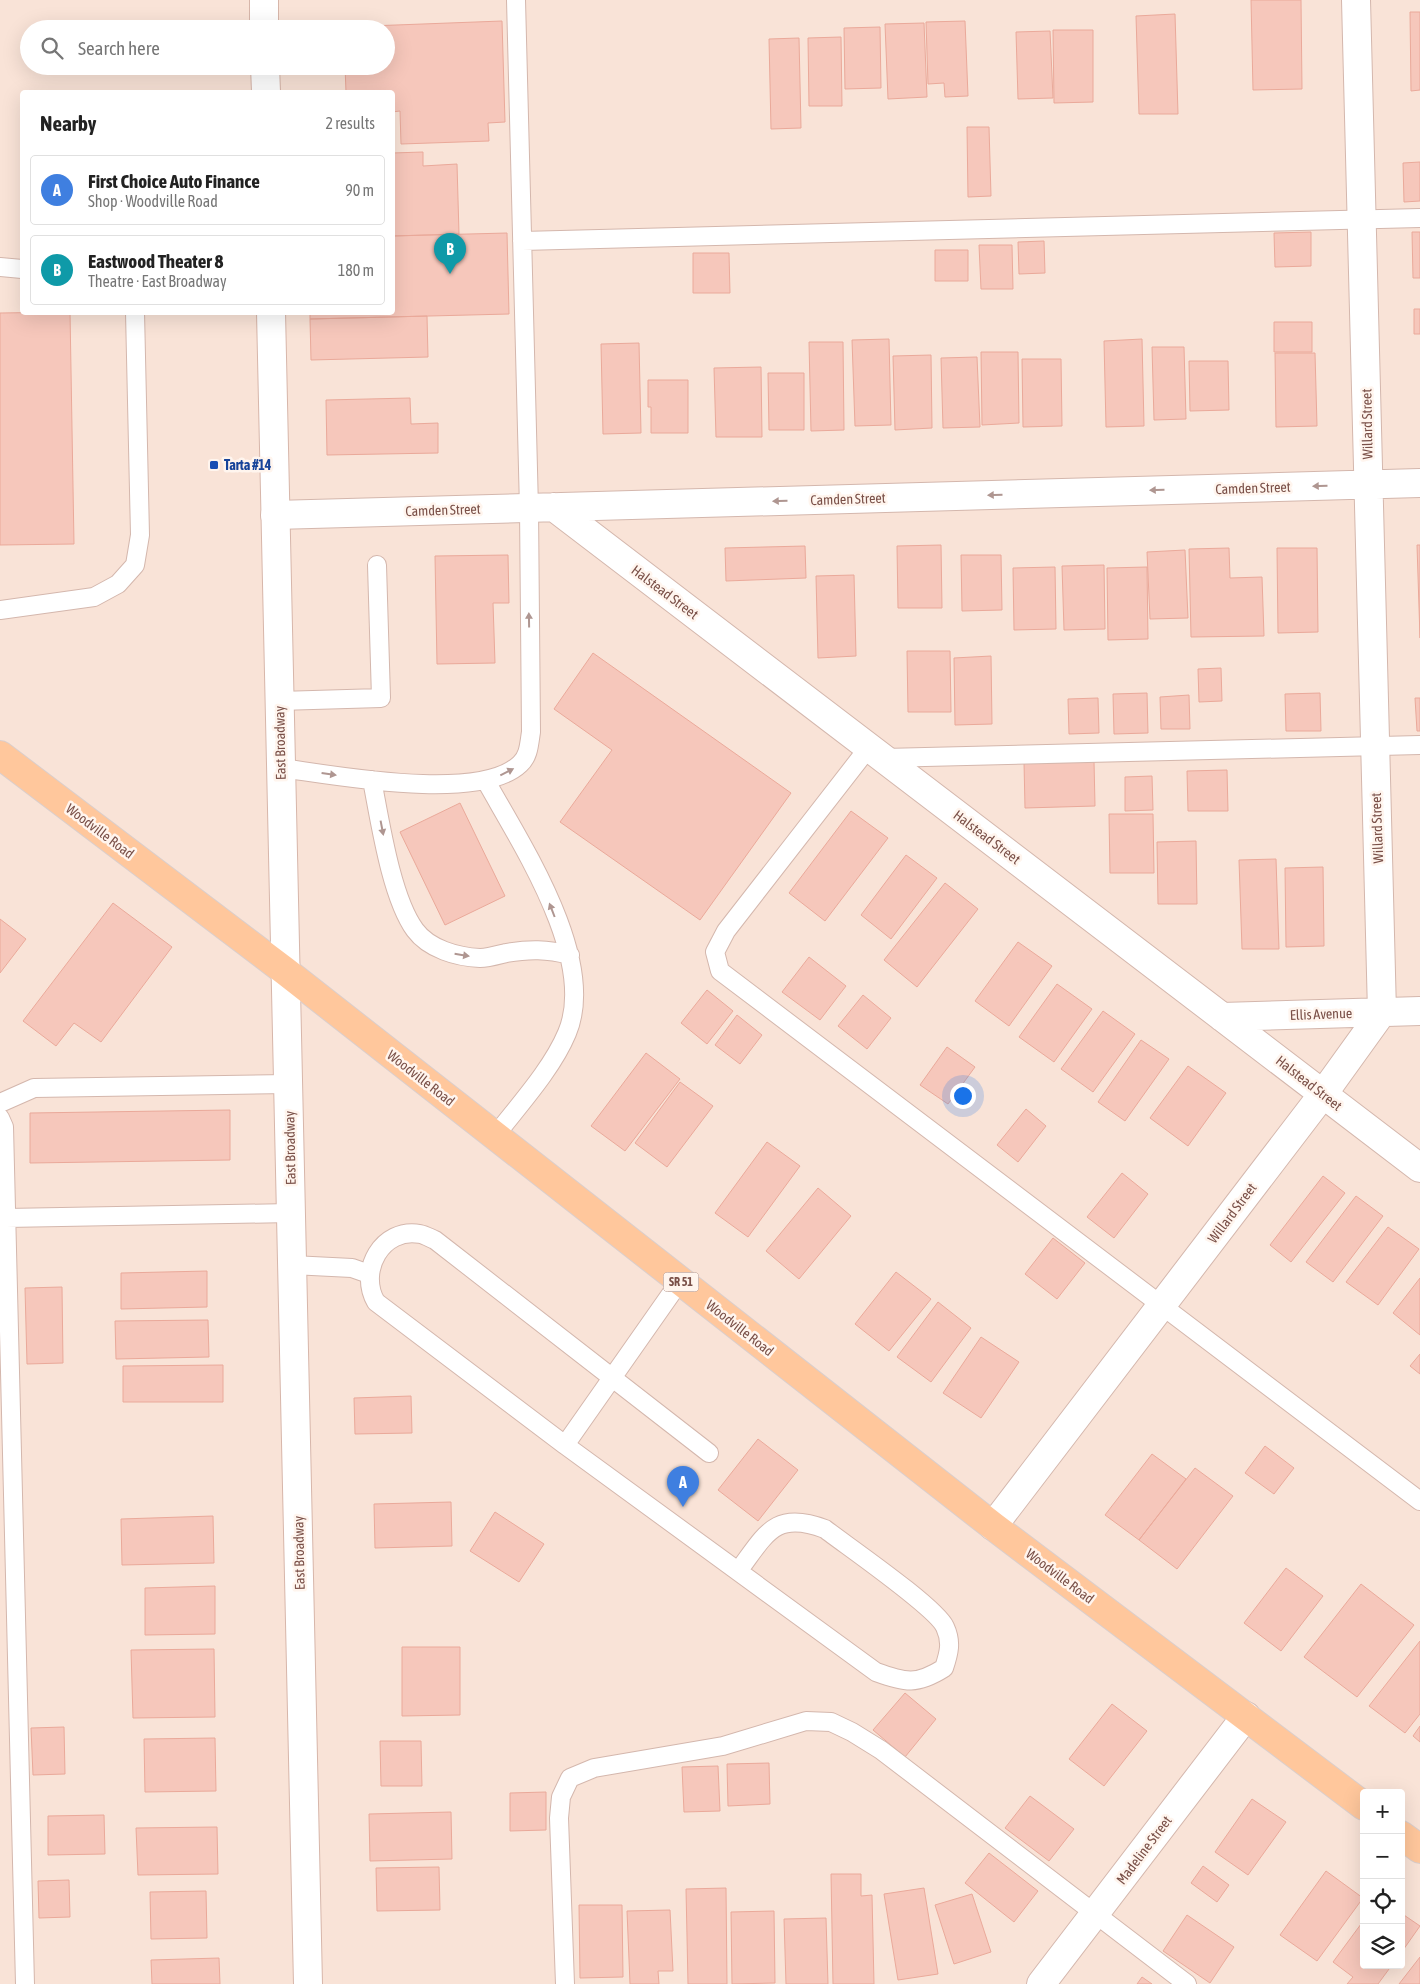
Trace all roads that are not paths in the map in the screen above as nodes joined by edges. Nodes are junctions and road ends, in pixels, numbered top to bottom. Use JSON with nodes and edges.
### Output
{"nodes":[{"id":1,"x":264,"y":0,"type":"edge"},
{"id":2,"x":516,"y":0,"type":"edge"},
{"id":3,"x":1356,"y":0,"type":"edge"},
{"id":4,"x":264,"y":20,"type":"edge"},
{"id":5,"x":265,"y":75,"type":"edge"},
{"id":6,"x":266,"y":90,"type":"edge"},
{"id":7,"x":1420,"y":218,"type":"edge"},
{"id":8,"x":1361,"y":219,"type":"junction"},
{"id":9,"x":522,"y":241,"type":"junction"},
{"id":10,"x":0,"y":267,"type":"edge"},
{"id":11,"x":20,"y":269,"type":"edge"},
{"id":12,"x":135,"y":315,"type":"edge"},
{"id":13,"x":271,"y":315,"type":"edge"},
{"id":14,"x":1420,"y":483,"type":"edge"},
{"id":15,"x":1368,"y":484,"type":"junction"},
{"id":16,"x":541,"y":507,"type":"junction"},
{"id":17,"x":275,"y":516,"type":"junction"},
{"id":18,"x":377,"y":565,"type":"dead end"},
{"id":19,"x":0,"y":610,"type":"edge"},
{"id":20,"x":280,"y":701,"type":"junction"},
{"id":21,"x":1420,"y":745,"type":"edge"},
{"id":22,"x":1375,"y":746,"type":"junction"},
{"id":23,"x":876,"y":753,"type":"junction"},
{"id":24,"x":0,"y":755,"type":"edge"},
{"id":25,"x":281,"y":768,"type":"junction"},
{"id":26,"x":372,"y":780,"type":"junction"},
{"id":27,"x":486,"y":781,"type":"junction"},
{"id":28,"x":570,"y":955,"type":"junction"},
{"id":29,"x":285,"y":972,"type":"junction"},
{"id":30,"x":1420,"y":1011,"type":"edge"},
{"id":31,"x":1382,"y":1012,"type":"junction"},
{"id":32,"x":1222,"y":1016,"type":"junction"},
{"id":33,"x":288,"y":1084,"type":"junction"},
{"id":34,"x":1323,"y":1094,"type":"junction"},
{"id":35,"x":0,"y":1103,"type":"edge"},
{"id":36,"x":0,"y":1118,"type":"edge"},
{"id":37,"x":495,"y":1136,"type":"junction"},
{"id":38,"x":1420,"y":1168,"type":"edge"},
{"id":39,"x":291,"y":1213,"type":"junction"},
{"id":40,"x":6,"y":1218,"type":"junction"},
{"id":41,"x":292,"y":1265,"type":"junction"},
{"id":42,"x":369,"y":1274,"type":"junction"},
{"id":43,"x":680,"y":1281,"type":"junction"},
{"id":44,"x":1162,"y":1304,"type":"junction"},
{"id":45,"x":612,"y":1379,"type":"junction"},
{"id":46,"x":565,"y":1445,"type":"junction"},
{"id":47,"x":709,"y":1453,"type":"dead end"},
{"id":48,"x":1420,"y":1501,"type":"edge"},
{"id":49,"x":993,"y":1526,"type":"junction"},
{"id":50,"x":739,"y":1570,"type":"junction"},
{"id":51,"x":1246,"y":1716,"type":"junction"},
{"id":52,"x":1360,"y":1803,"type":"edge"},
{"id":53,"x":1405,"y":1837,"type":"edge"},
{"id":54,"x":1420,"y":1849,"type":"edge"},
{"id":55,"x":1095,"y":1914,"type":"junction"},
{"id":56,"x":25,"y":1984,"type":"edge"},
{"id":57,"x":308,"y":1984,"type":"edge"},
{"id":58,"x":565,"y":1984,"type":"edge"},
{"id":59,"x":1041,"y":1984,"type":"edge"},
{"id":60,"x":1187,"y":1984,"type":"edge"}],
"edges":[{"from":1,"to":4,"type":"street"},
{"from":2,"to":9,"type":"lane"},
{"from":3,"to":8,"type":"street","name":"Willard Street"},
{"from":5,"to":6,"type":"street"},
{"from":7,"to":8,"type":"lane"},
{"from":8,"to":9,"type":"lane"},
{"from":8,"to":15,"type":"street","name":"Willard Street"},
{"from":9,"to":16,"type":"lane"},
{"from":10,"to":11,"type":"lane"},
{"from":12,"to":19,"type":"lane"},
{"from":13,"to":17,"type":"street","name":"East Broadway"},
{"from":14,"to":15,"type":"street","name":"Camden Street"},
{"from":15,"to":16,"type":"street","name":"Camden Street","one_way":true},
{"from":15,"to":22,"type":"street","name":"Willard Street"},
{"from":16,"to":17,"type":"street","name":"Camden Street"},
{"from":16,"to":23,"type":"street","name":"Halstead Street"},
{"from":27,"to":16,"type":"lane","one_way":true},
{"from":17,"to":20,"type":"street","name":"East Broadway"},
{"from":18,"to":20,"type":"lane"},
{"from":20,"to":25,"type":"street","name":"East Broadway"},
{"from":21,"to":22,"type":"lane"},
{"from":22,"to":23,"type":"lane"},
{"from":22,"to":31,"type":"street","name":"Willard Street"},
{"from":23,"to":32,"type":"street","name":"Halstead Street"},
{"from":23,"to":44,"type":"lane"},
{"from":24,"to":29,"type":"main road","name":"Woodville Road","number":"SR 51"},
{"from":25,"to":26,"type":"lane","one_way":true},
{"from":25,"to":29,"type":"street","name":"East Broadway"},
{"from":26,"to":27,"type":"lane"},
{"from":26,"to":28,"type":"lane","one_way":true},
{"from":28,"to":27,"type":"lane","one_way":true},
{"from":28,"to":37,"type":"lane"},
{"from":29,"to":33,"type":"street","name":"East Broadway"},
{"from":29,"to":37,"type":"main road","name":"Woodville Road","number":"SR 51"},
{"from":30,"to":31,"type":"street","name":"Ellis Avenue"},
{"from":31,"to":32,"type":"street","name":"Ellis Avenue"},
{"from":31,"to":34,"type":"street","name":"Willard Street"},
{"from":32,"to":34,"type":"street","name":"Halstead Street"},
{"from":33,"to":35,"type":"lane"},
{"from":33,"to":39,"type":"street","name":"East Broadway"},
{"from":34,"to":38,"type":"street","name":"Halstead Street"},
{"from":34,"to":44,"type":"street","name":"Willard Street"},
{"from":36,"to":40,"type":"lane"},
{"from":37,"to":43,"type":"main road","name":"Woodville Road","number":"SR 51"},
{"from":39,"to":40,"type":"lane"},
{"from":39,"to":41,"type":"street","name":"East Broadway"},
{"from":40,"to":56,"type":"lane"},
{"from":41,"to":42,"type":"lane"},
{"from":41,"to":57,"type":"street","name":"East Broadway"},
{"from":42,"to":45,"type":"lane"},
{"from":42,"to":46,"type":"lane"},
{"from":43,"to":45,"type":"lane"},
{"from":43,"to":49,"type":"main road","name":"Woodville Road","number":"SR 51"},
{"from":44,"to":48,"type":"lane"},
{"from":44,"to":49,"type":"street","name":"Willard Street"},
{"from":45,"to":46,"type":"lane"},
{"from":45,"to":47,"type":"lane"},
{"from":46,"to":50,"type":"lane"},
{"from":49,"to":51,"type":"main road","name":"Woodville Road","number":"SR 51"},
{"from":50,"to":50,"type":"lane"},
{"from":51,"to":52,"type":"main road","name":"Woodville Road","number":"SR 51"},
{"from":51,"to":55,"type":"street","name":"Madeline Street"},
{"from":53,"to":54,"type":"main road"},
{"from":55,"to":58,"type":"lane"},
{"from":55,"to":59,"type":"street","name":"Madeline Street"},
{"from":55,"to":60,"type":"lane"}]}
